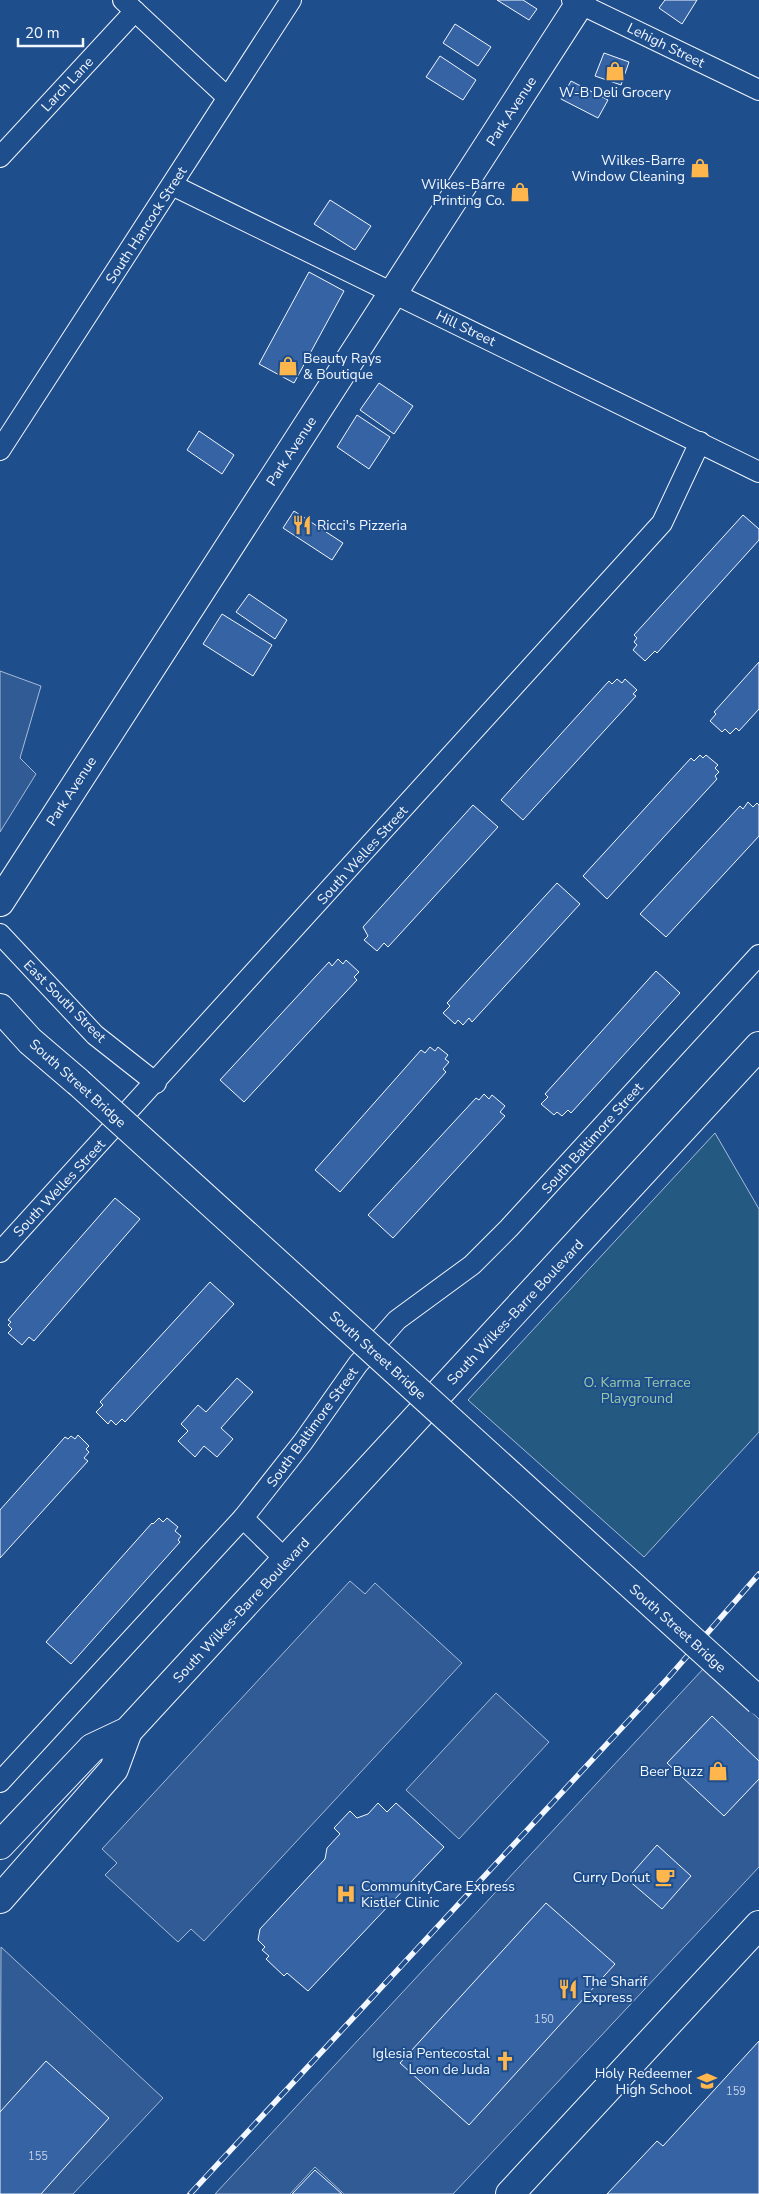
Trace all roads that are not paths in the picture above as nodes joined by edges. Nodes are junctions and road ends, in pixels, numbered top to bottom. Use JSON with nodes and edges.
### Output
{"nodes":[{"id":1,"x":291,"y":0,"type":"edge"},
{"id":2,"x":578,"y":1,"type":"edge"},
{"id":3,"x":129,"y":5,"type":"edge"},
{"id":4,"x":758,"y":86,"type":"edge"},
{"id":5,"x":227,"y":97,"type":"junction"},
{"id":6,"x":0,"y":157,"type":"edge"},
{"id":7,"x":172,"y":185,"type":"junction"},
{"id":8,"x":393,"y":293,"type":"junction"},
{"id":9,"x":700,"y":442,"type":"junction"},
{"id":10,"x":0,"y":450,"type":"edge"},
{"id":11,"x":759,"y":472,"type":"edge"},
{"id":12,"x":0,"y":902,"type":"edge"},
{"id":13,"x":0,"y":934,"type":"edge"},
{"id":14,"x":759,"y":955,"type":"edge"},
{"id":15,"x":0,"y":1008,"type":"edge"},
{"id":16,"x":759,"y":1046,"type":"edge"},
{"id":17,"x":156,"y":1082,"type":"junction"},
{"id":18,"x":0,"y":1252,"type":"edge"},
{"id":19,"x":243,"y":1518,"type":"junction"},
{"id":20,"x":287,"y":1561,"type":"junction"},
{"id":21,"x":759,"y":1701,"type":"edge"},
{"id":22,"x":128,"y":1731,"type":"junction"},
{"id":23,"x":0,"y":1782,"type":"edge"},
{"id":24,"x":0,"y":1845,"type":"edge"},
{"id":25,"x":0,"y":1899,"type":"edge"},
{"id":26,"x":759,"y":1925,"type":"edge"},
{"id":27,"x":510,"y":2194,"type":"edge"}],
"edges":[{"from":1,"to":5,"type":"street","name":"South Hancock Street"},
{"from":2,"to":4,"type":"street","name":"Lehigh Street"},
{"from":2,"to":8,"type":"main road","name":"Park Avenue"},
{"from":3,"to":5,"type":"street"},
{"from":3,"to":6,"type":"street","name":"Larch Lane"},
{"from":5,"to":7,"type":"street","name":"South Hancock Street"},
{"from":7,"to":8,"type":"street","name":"Hill Street"},
{"from":7,"to":10,"type":"street","name":"South Hancock Street"},
{"from":8,"to":9,"type":"street","name":"Hill Street"},
{"from":8,"to":12,"type":"main road","name":"Park Avenue"},
{"from":9,"to":11,"type":"street","name":"Hill Street"},
{"from":9,"to":17,"type":"street","name":"South Welles Street"},
{"from":13,"to":17,"type":"street","name":"East South Street"},
{"from":14,"to":19,"type":"street","name":"South Baltimore Street"},
{"from":15,"to":21,"type":"main road","name":"South Street Bridge","bridge":true},
{"from":16,"to":20,"type":"main road","name":"South Wilkes-Barre Boulevard"},
{"from":17,"to":18,"type":"street","name":"South Welles Street"},
{"from":19,"to":20,"type":"street"},
{"from":19,"to":23,"type":"street","name":"South Baltimore Street"},
{"from":20,"to":22,"type":"main road","name":"South Wilkes-Barre Boulevard"},
{"from":22,"to":24,"type":"main road","name":"South Wilkes-Barre Boulevard"},
{"from":22,"to":25,"type":"main road","name":"South Wilkes-Barre Boulevard"},
{"from":26,"to":27,"type":"main road"}]}
